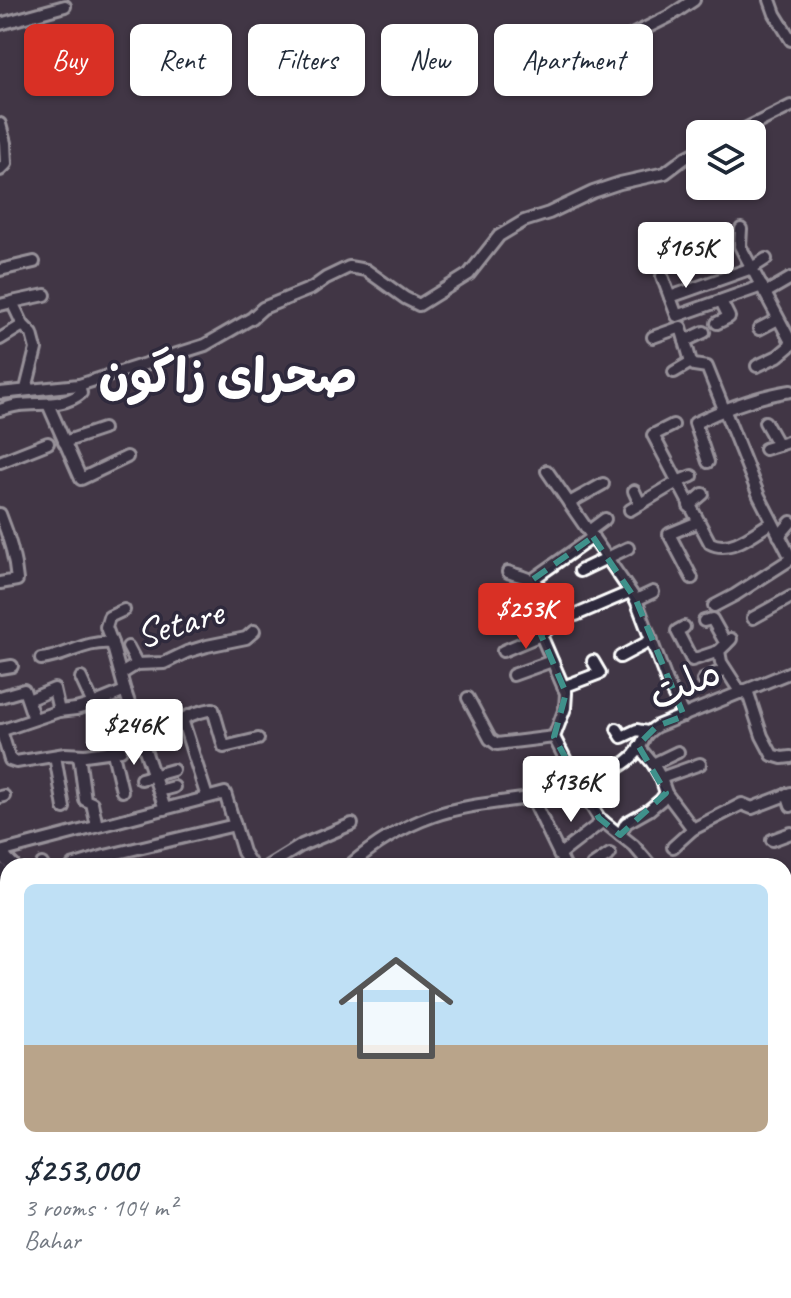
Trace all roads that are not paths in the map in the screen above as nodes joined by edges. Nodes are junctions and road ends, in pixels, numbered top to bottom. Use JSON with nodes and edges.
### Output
{"nodes":[{"id":1,"x":694,"y":0,"type":"edge"},
{"id":2,"x":770,"y":0,"type":"edge"},
{"id":3,"x":65,"y":6,"type":"dead end"},
{"id":4,"x":0,"y":24,"type":"edge"},
{"id":5,"x":653,"y":24,"type":"edge"},
{"id":6,"x":791,"y":40,"type":"edge"},
{"id":7,"x":791,"y":106,"type":"edge"},
{"id":8,"x":763,"y":120,"type":"edge"},
{"id":9,"x":0,"y":124,"type":"edge"},
{"id":10,"x":5,"y":143,"type":"junction"},
{"id":11,"x":686,"y":157,"type":"edge"},
{"id":12,"x":0,"y":159,"type":"edge"},
{"id":13,"x":0,"y":170,"type":"edge"},
{"id":14,"x":741,"y":229,"type":"dead end"},
{"id":15,"x":766,"y":259,"type":"dead end"},
{"id":16,"x":34,"y":262,"type":"dead end"},
{"id":17,"x":752,"y":268,"type":"junction"},
{"id":18,"x":0,"y":270,"type":"edge"},
{"id":19,"x":662,"y":276,"type":"dead end"},
{"id":20,"x":791,"y":278,"type":"edge"},
{"id":21,"x":764,"y":290,"type":"junction"},
{"id":22,"x":45,"y":295,"type":"dead end"},
{"id":23,"x":670,"y":297,"type":"junction"},
{"id":24,"x":721,"y":301,"type":"junction"},
{"id":25,"x":12,"y":302,"type":"junction"},
{"id":26,"x":0,"y":305,"type":"edge"},
{"id":27,"x":783,"y":322,"type":"edge"},
{"id":28,"x":717,"y":323,"type":"dead end"},
{"id":29,"x":23,"y":325,"type":"junction"},
{"id":30,"x":759,"y":329,"type":"dead end"},
{"id":31,"x":704,"y":332,"type":"dead end"},
{"id":32,"x":653,"y":337,"type":"dead end"},
{"id":33,"x":0,"y":339,"type":"edge"},
{"id":34,"x":685,"y":341,"type":"junction"},
{"id":35,"x":791,"y":343,"type":"edge"},
{"id":36,"x":691,"y":362,"type":"junction"},
{"id":37,"x":757,"y":366,"type":"dead end"},
{"id":38,"x":674,"y":372,"type":"dead end"},
{"id":39,"x":79,"y":385,"type":"junction"},
{"id":40,"x":26,"y":389,"type":"junction"},
{"id":41,"x":791,"y":391,"type":"edge"},
{"id":42,"x":0,"y":393,"type":"edge"},
{"id":43,"x":48,"y":404,"type":"junction"},
{"id":44,"x":724,"y":409,"type":"junction"},
{"id":45,"x":0,"y":410,"type":"edge"},
{"id":46,"x":765,"y":422,"type":"dead end"},
{"id":47,"x":673,"y":425,"type":"dead end"},
{"id":48,"x":103,"y":429,"type":"dead end"},
{"id":49,"x":791,"y":441,"type":"edge"},
{"id":50,"x":64,"y":442,"type":"junction"},
{"id":51,"x":48,"y":443,"type":"dead end"},
{"id":52,"x":778,"y":445,"type":"junction"},
{"id":53,"x":765,"y":449,"type":"dead end"},
{"id":54,"x":127,"y":457,"type":"dead end"},
{"id":55,"x":0,"y":462,"type":"edge"},
{"id":56,"x":708,"y":462,"type":"dead end"},
{"id":57,"x":547,"y":471,"type":"dead end"},
{"id":58,"x":692,"y":476,"type":"dead end"},
{"id":59,"x":677,"y":482,"type":"junction"},
{"id":60,"x":603,"y":484,"type":"dead end"},
{"id":61,"x":634,"y":491,"type":"dead end"},
{"id":62,"x":703,"y":494,"type":"dead end"},
{"id":63,"x":569,"y":503,"type":"junction"},
{"id":64,"x":689,"y":506,"type":"junction"},
{"id":65,"x":0,"y":514,"type":"edge"},
{"id":66,"x":605,"y":519,"type":"dead end"},
{"id":67,"x":698,"y":522,"type":"junction"},
{"id":68,"x":772,"y":522,"type":"junction"},
{"id":69,"x":791,"y":522,"type":"edge"},
{"id":70,"x":591,"y":534,"type":"junction"},
{"id":71,"x":779,"y":536,"type":"junction"},
{"id":72,"x":628,"y":548,"type":"dead end"},
{"id":73,"x":606,"y":557,"type":"junction"},
{"id":74,"x":791,"y":559,"type":"edge"},
{"id":75,"x":580,"y":571,"type":"dead end"},
{"id":76,"x":508,"y":572,"type":"dead end"},
{"id":77,"x":692,"y":578,"type":"dead end"},
{"id":78,"x":532,"y":580,"type":"junction"},
{"id":79,"x":0,"y":583,"type":"edge"},
{"id":80,"x":653,"y":592,"type":"dead end"},
{"id":81,"x":633,"y":596,"type":"junction"},
{"id":82,"x":791,"y":597,"type":"edge"},
{"id":83,"x":714,"y":606,"type":"dead end"},
{"id":84,"x":124,"y":610,"type":"dead end"},
{"id":85,"x":555,"y":615,"type":"junction"},
{"id":86,"x":753,"y":618,"type":"dead end"},
{"id":87,"x":704,"y":621,"type":"dead end"},
{"id":88,"x":684,"y":627,"type":"dead end"},
{"id":89,"x":254,"y":631,"type":"dead end"},
{"id":90,"x":541,"y":635,"type":"junction"},
{"id":91,"x":652,"y":640,"type":"junction"},
{"id":92,"x":112,"y":643,"type":"junction"},
{"id":93,"x":725,"y":644,"type":"junction"},
{"id":94,"x":128,"y":647,"type":"dead end"},
{"id":95,"x":503,"y":651,"type":"dead end"},
{"id":96,"x":620,"y":657,"type":"dead end"},
{"id":97,"x":41,"y":659,"type":"dead end"},
{"id":98,"x":552,"y":661,"type":"junction"},
{"id":99,"x":593,"y":661,"type":"dead end"},
{"id":100,"x":137,"y":664,"type":"junction"},
{"id":101,"x":12,"y":666,"type":"dead end"},
{"id":102,"x":0,"y":668,"type":"edge"},
{"id":103,"x":725,"y":669,"type":"junction"},
{"id":104,"x":791,"y":672,"type":"edge"},
{"id":105,"x":121,"y":674,"type":"junction"},
{"id":106,"x":513,"y":675,"type":"dead end"},
{"id":107,"x":81,"y":678,"type":"dead end"},
{"id":108,"x":703,"y":680,"type":"dead end"},
{"id":109,"x":563,"y":687,"type":"junction"},
{"id":110,"x":125,"y":691,"type":"junction"},
{"id":111,"x":744,"y":692,"type":"junction"},
{"id":112,"x":0,"y":697,"type":"edge"},
{"id":113,"x":468,"y":698,"type":"dead end"},
{"id":114,"x":28,"y":700,"type":"junction"},
{"id":115,"x":93,"y":704,"type":"junction"},
{"id":116,"x":59,"y":711,"type":"junction"},
{"id":117,"x":684,"y":716,"type":"junction"},
{"id":118,"x":34,"y":719,"type":"junction"},
{"id":119,"x":182,"y":719,"type":"junction"},
{"id":120,"x":106,"y":723,"type":"dead end"},
{"id":121,"x":639,"y":728,"type":"junction"},
{"id":122,"x":617,"y":729,"type":"dead end"},
{"id":123,"x":0,"y":731,"type":"edge"},
{"id":124,"x":554,"y":737,"type":"junction"},
{"id":125,"x":258,"y":739,"type":"dead end"},
{"id":126,"x":143,"y":741,"type":"junction"},
{"id":127,"x":639,"y":747,"type":"junction"},
{"id":128,"x":117,"y":751,"type":"junction"},
{"id":129,"x":678,"y":752,"type":"dead end"},
{"id":130,"x":79,"y":755,"type":"junction"},
{"id":131,"x":55,"y":756,"type":"junction"},
{"id":132,"x":791,"y":757,"type":"edge"},
{"id":133,"x":653,"y":764,"type":"junction"},
{"id":134,"x":700,"y":764,"type":"dead end"},
{"id":135,"x":173,"y":770,"type":"dead end"},
{"id":136,"x":154,"y":775,"type":"junction"},
{"id":137,"x":661,"y":778,"type":"junction"},
{"id":138,"x":141,"y":779,"type":"dead end"},
{"id":139,"x":174,"y":787,"type":"dead end"},
{"id":140,"x":580,"y":788,"type":"junction"},
{"id":141,"x":122,"y":791,"type":"dead end"},
{"id":142,"x":159,"y":791,"type":"junction"},
{"id":143,"x":666,"y":793,"type":"junction"},
{"id":144,"x":789,"y":793,"type":"edge"},
{"id":145,"x":207,"y":797,"type":"junction"},
{"id":146,"x":532,"y":798,"type":"junction"},
{"id":147,"x":791,"y":806,"type":"edge"},
{"id":148,"x":64,"y":808,"type":"dead end"},
{"id":149,"x":165,"y":809,"type":"junction"},
{"id":150,"x":603,"y":821,"type":"junction"},
{"id":151,"x":352,"y":824,"type":"dead end"},
{"id":152,"x":235,"y":825,"type":"junction"},
{"id":153,"x":97,"y":826,"type":"junction"},
{"id":154,"x":693,"y":829,"type":"junction"},
{"id":155,"x":791,"y":833,"type":"edge"},
{"id":156,"x":620,"y":835,"type":"junction"},
{"id":157,"x":772,"y":840,"type":"dead end"},
{"id":158,"x":673,"y":847,"type":"dead end"},
{"id":159,"x":0,"y":852,"type":"edge"},
{"id":160,"x":610,"y":854,"type":"dead end"},
{"id":161,"x":559,"y":855,"type":"junction"},
{"id":162,"x":98,"y":858,"type":"edge"},
{"id":163,"x":247,"y":858,"type":"edge"},
{"id":164,"x":281,"y":858,"type":"edge"},
{"id":165,"x":358,"y":858,"type":"edge"},
{"id":166,"x":561,"y":858,"type":"edge"},
{"id":167,"x":604,"y":858,"type":"edge"},
{"id":168,"x":644,"y":858,"type":"edge"}],
"edges":[{"from":1,"to":5,"type":"street"},
{"from":2,"to":6,"type":"street"},
{"from":3,"to":4,"type":"street"},
{"from":7,"to":8,"type":"street"},
{"from":9,"to":10,"type":"street"},
{"from":10,"to":12,"type":"street"},
{"from":10,"to":13,"type":"street"},
{"from":11,"to":39,"type":"street"},
{"from":14,"to":17,"type":"street"},
{"from":15,"to":17,"type":"street"},
{"from":16,"to":18,"type":"street"},
{"from":17,"to":21,"type":"street"},
{"from":17,"to":23,"type":"street"},
{"from":19,"to":23,"type":"street"},
{"from":20,"to":21,"type":"street"},
{"from":21,"to":24,"type":"street"},
{"from":21,"to":27,"type":"street"},
{"from":22,"to":25,"type":"street"},
{"from":23,"to":24,"type":"street"},
{"from":24,"to":28,"type":"street"},
{"from":25,"to":26,"type":"street"},
{"from":25,"to":29,"type":"street"},
{"from":27,"to":30,"type":"street"},
{"from":27,"to":35,"type":"street"},
{"from":29,"to":33,"type":"street"},
{"from":29,"to":40,"type":"street"},
{"from":31,"to":34,"type":"street"},
{"from":32,"to":34,"type":"street"},
{"from":34,"to":36,"type":"street"},
{"from":35,"to":37,"type":"street"},
{"from":36,"to":38,"type":"street"},
{"from":36,"to":44,"type":"street"},
{"from":39,"to":40,"type":"street"},
{"from":39,"to":43,"type":"street"},
{"from":40,"to":42,"type":"street"},
{"from":41,"to":44,"type":"street"},
{"from":43,"to":45,"type":"street"},
{"from":43,"to":50,"type":"street"},
{"from":44,"to":56,"type":"street"},
{"from":44,"to":68,"type":"street"},
{"from":46,"to":52,"type":"street"},
{"from":47,"to":59,"type":"street"},
{"from":48,"to":50,"type":"street"},
{"from":49,"to":52,"type":"street"},
{"from":50,"to":54,"type":"street"},
{"from":51,"to":55,"type":"street"},
{"from":52,"to":53,"type":"street"},
{"from":57,"to":63,"type":"street"},
{"from":58,"to":59,"type":"street"},
{"from":59,"to":61,"type":"street"},
{"from":59,"to":64,"type":"street"},
{"from":60,"to":63,"type":"street"},
{"from":62,"to":64,"type":"street"},
{"from":63,"to":70,"type":"street"},
{"from":64,"to":67,"type":"street"},
{"from":65,"to":79,"type":"street"},
{"from":66,"to":70,"type":"street"},
{"from":67,"to":68,"type":"street"},
{"from":67,"to":77,"type":"street"},
{"from":68,"to":71,"type":"street"},
{"from":69,"to":71,"type":"street"},
{"from":70,"to":73,"type":"street"},
{"from":70,"to":78,"type":"street"},
{"from":71,"to":74,"type":"street"},
{"from":72,"to":73,"type":"street"},
{"from":73,"to":75,"type":"street"},
{"from":73,"to":81,"type":"street"},
{"from":74,"to":83,"type":"street"},
{"from":76,"to":78,"type":"street"},
{"from":78,"to":85,"type":"street"},
{"from":80,"to":81,"type":"street"},
{"from":81,"to":85,"type":"street"},
{"from":81,"to":91,"type":"street"},
{"from":82,"to":86,"type":"street"},
{"from":84,"to":92,"type":"street"},
{"from":85,"to":90,"type":"street"},
{"from":87,"to":93,"type":"street"},
{"from":88,"to":93,"type":"street"},
{"from":89,"to":100,"type":"street","name":"Setare"},
{"from":90,"to":95,"type":"street"},
{"from":90,"to":98,"type":"street"},
{"from":91,"to":96,"type":"street"},
{"from":91,"to":117,"type":"street"},
{"from":92,"to":97,"type":"street"},
{"from":92,"to":105,"type":"street"},
{"from":93,"to":103,"type":"street"},
{"from":94,"to":100,"type":"street"},
{"from":98,"to":106,"type":"street"},
{"from":98,"to":109,"type":"street"},
{"from":99,"to":109,"type":"street"},
{"from":100,"to":105,"type":"street","name":"Setare"},
{"from":101,"to":102,"type":"street"},
{"from":103,"to":108,"type":"street"},
{"from":103,"to":111,"type":"street"},
{"from":104,"to":111,"type":"street","name":"ملت"},
{"from":105,"to":110,"type":"street"},
{"from":107,"to":115,"type":"street"},
{"from":109,"to":124,"type":"street"},
{"from":110,"to":115,"type":"street"},
{"from":110,"to":126,"type":"street"},
{"from":111,"to":117,"type":"street","name":"ملت"},
{"from":111,"to":132,"type":"street"},
{"from":112,"to":114,"type":"street"},
{"from":113,"to":124,"type":"street"},
{"from":114,"to":116,"type":"street"},
{"from":114,"to":118,"type":"street"},
{"from":115,"to":116,"type":"street"},
{"from":116,"to":118,"type":"street"},
{"from":117,"to":121,"type":"street","name":"ملت"},
{"from":118,"to":123,"type":"street"},
{"from":119,"to":125,"type":"street"},
{"from":119,"to":126,"type":"street"},
{"from":119,"to":145,"type":"street"},
{"from":120,"to":128,"type":"street"},
{"from":121,"to":122,"type":"street"},
{"from":121,"to":127,"type":"street","name":"ملت"},
{"from":123,"to":131,"type":"street"},
{"from":124,"to":140,"type":"street"},
{"from":126,"to":136,"type":"street"},
{"from":127,"to":133,"type":"street"},
{"from":127,"to":140,"type":"street","name":"ملت"},
{"from":128,"to":130,"type":"street"},
{"from":128,"to":141,"type":"street"},
{"from":129,"to":133,"type":"street"},
{"from":130,"to":131,"type":"street"},
{"from":130,"to":153,"type":"street"},
{"from":131,"to":148,"type":"street"},
{"from":133,"to":137,"type":"street"},
{"from":134,"to":137,"type":"street"},
{"from":135,"to":136,"type":"street"},
{"from":136,"to":138,"type":"street"},
{"from":136,"to":142,"type":"street"},
{"from":137,"to":143,"type":"street"},
{"from":139,"to":142,"type":"street"},
{"from":140,"to":146,"type":"street","name":"ملت"},
{"from":140,"to":150,"type":"street"},
{"from":142,"to":149,"type":"street"},
{"from":143,"to":154,"type":"street"},
{"from":143,"to":156,"type":"street"},
{"from":144,"to":147,"type":"street"},
{"from":144,"to":154,"type":"street"},
{"from":145,"to":149,"type":"street"},
{"from":145,"to":152,"type":"street"},
{"from":146,"to":161,"type":"street"},
{"from":146,"to":165,"type":"street","name":"ملت"},
{"from":149,"to":153,"type":"street"},
{"from":150,"to":156,"type":"street"},
{"from":150,"to":161,"type":"street"},
{"from":151,"to":164,"type":"street"},
{"from":152,"to":162,"type":"street"},
{"from":152,"to":163,"type":"street"},
{"from":153,"to":159,"type":"street"},
{"from":154,"to":158,"type":"street"},
{"from":155,"to":157,"type":"street"},
{"from":156,"to":168,"type":"street"},
{"from":160,"to":167,"type":"street"},
{"from":161,"to":166,"type":"street"}]}
